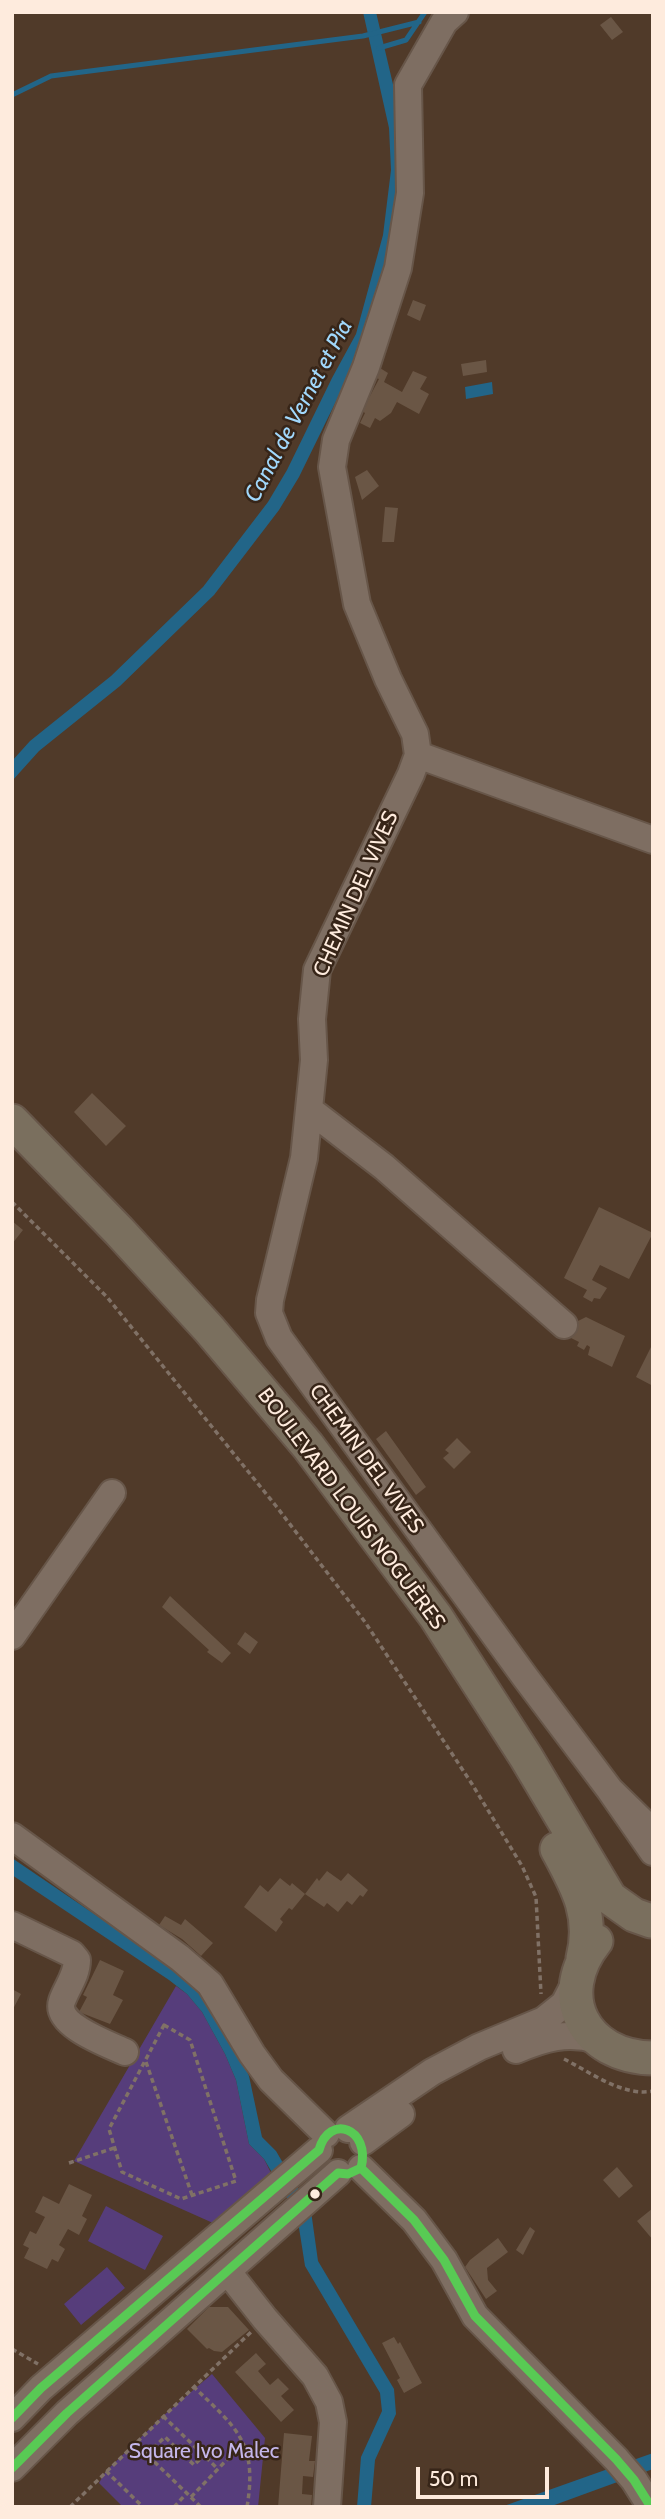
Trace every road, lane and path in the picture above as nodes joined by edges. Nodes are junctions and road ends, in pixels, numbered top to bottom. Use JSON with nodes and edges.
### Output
{"nodes":[{"id":1,"x":455,"y":12,"type":"edge"},
{"id":2,"x":418,"y":755,"type":"junction"},
{"id":3,"x":653,"y":840,"type":"edge"},
{"id":4,"x":310,"y":1110,"type":"junction"},
{"id":5,"x":12,"y":1121,"type":"edge"},
{"id":6,"x":12,"y":1151,"type":"edge"},
{"id":7,"x":12,"y":1202,"type":"edge"},
{"id":8,"x":564,"y":1325,"type":"dead end"},
{"id":9,"x":112,"y":1493,"type":"dead end"},
{"id":10,"x":12,"y":1636,"type":"edge"},
{"id":11,"x":610,"y":1790,"type":"junction"},
{"id":12,"x":653,"y":1832,"type":"edge"},
{"id":13,"x":12,"y":1836,"type":"edge"},
{"id":14,"x":653,"y":1852,"type":"edge"},
{"id":15,"x":652,"y":1921,"type":"edge"},
{"id":16,"x":12,"y":1925,"type":"edge"},
{"id":17,"x":580,"y":1969,"type":"junction"},
{"id":18,"x":547,"y":2028,"type":"junction"},
{"id":19,"x":597,"y":2040,"type":"junction"},
{"id":20,"x":135,"y":2056,"type":"junction"},
{"id":21,"x":653,"y":2058,"type":"edge"},
{"id":22,"x":653,"y":2091,"type":"edge"},
{"id":23,"x":332,"y":2143,"type":"junction"},
{"id":24,"x":114,"y":2147,"type":"junction"},
{"id":25,"x":69,"y":2163,"type":"dead end"},
{"id":26,"x":341,"y":2176,"type":"junction"},
{"id":27,"x":192,"y":2195,"type":"junction"},
{"id":28,"x":228,"y":2272,"type":"junction"},
{"id":29,"x":265,"y":2319,"type":"junction"},
{"id":30,"x":12,"y":2349,"type":"edge"},
{"id":31,"x":57,"y":2374,"type":"junction"},
{"id":32,"x":193,"y":2386,"type":"junction"},
{"id":33,"x":163,"y":2416,"type":"junction"},
{"id":34,"x":12,"y":2417,"type":"edge"},
{"id":35,"x":244,"y":2443,"type":"junction"},
{"id":36,"x":136,"y":2444,"type":"junction"},
{"id":37,"x":147,"y":2454,"type":"junction"},
{"id":38,"x":204,"y":2455,"type":"junction"},
{"id":39,"x":12,"y":2468,"type":"edge"},
{"id":40,"x":218,"y":2469,"type":"junction"},
{"id":41,"x":106,"y":2471,"type":"junction"},
{"id":42,"x":189,"y":2495,"type":"junction"},
{"id":43,"x":70,"y":2507,"type":"edge"},
{"id":44,"x":143,"y":2507,"type":"edge"},
{"id":45,"x":174,"y":2507,"type":"edge"},
{"id":46,"x":201,"y":2507,"type":"edge"},
{"id":47,"x":247,"y":2507,"type":"edge"},
{"id":48,"x":327,"y":2507,"type":"edge"},
{"id":49,"x":651,"y":2507,"type":"edge"}],
"edges":[{"from":1,"to":2,"type":"street"},
{"from":2,"to":3,"type":"street"},
{"from":2,"to":4,"type":"street","name":"CHEMIN DEL VIVES"},
{"from":4,"to":8,"type":"street"},
{"from":4,"to":11,"type":"street","name":"CHEMIN DEL VIVES"},
{"from":5,"to":15,"type":"main road","name":"BOULEVARD LOUIS NOGUÈRES"},
{"from":6,"to":17,"type":"main road","name":"BOULEVARD LOUIS NOGUÈRES"},
{"from":7,"to":18,"type":"path"},
{"from":9,"to":10,"type":"street"},
{"from":11,"to":12,"type":"street","name":"CHEMIN DEL VIVES"},
{"from":11,"to":14,"type":"street","name":"CHEMIN DEL VIVES"},
{"from":13,"to":23,"type":"street"},
{"from":15,"to":17,"type":"main road"},
{"from":16,"to":20,"type":"street"},
{"from":17,"to":18,"type":"street"},
{"from":17,"to":19,"type":"main road","name":"BOULEVARD LOUIS NOGUÈRES"},
{"from":18,"to":19,"type":"street"},
{"from":18,"to":22,"type":"path"},
{"from":18,"to":23,"type":"street"},
{"from":19,"to":21,"type":"main road"},
{"from":20,"to":24,"type":"path"},
{"from":20,"to":27,"type":"path"},
{"from":20,"to":27,"type":"path"},
{"from":23,"to":26,"type":"street"},
{"from":23,"to":26,"type":"street"},
{"from":23,"to":31,"type":"street"},
{"from":24,"to":25,"type":"path"},
{"from":24,"to":27,"type":"path"},
{"from":26,"to":28,"type":"street"},
{"from":26,"to":49,"type":"street"},
{"from":28,"to":29,"type":"street"},
{"from":28,"to":39,"type":"street"},
{"from":29,"to":32,"type":"path"},
{"from":29,"to":48,"type":"street"},
{"from":30,"to":31,"type":"path"},
{"from":31,"to":34,"type":"street"},
{"from":32,"to":33,"type":"path"},
{"from":32,"to":35,"type":"path"},
{"from":33,"to":36,"type":"path"},
{"from":33,"to":38,"type":"path"},
{"from":35,"to":40,"type":"path"},
{"from":35,"to":47,"type":"path"},
{"from":36,"to":37,"type":"path"},
{"from":36,"to":41,"type":"path"},
{"from":37,"to":38,"type":"path"},
{"from":37,"to":42,"type":"path"},
{"from":38,"to":40,"type":"path"},
{"from":40,"to":42,"type":"path"},
{"from":41,"to":43,"type":"path"},
{"from":41,"to":44,"type":"path"},
{"from":42,"to":45,"type":"path"},
{"from":42,"to":46,"type":"path"}]}
